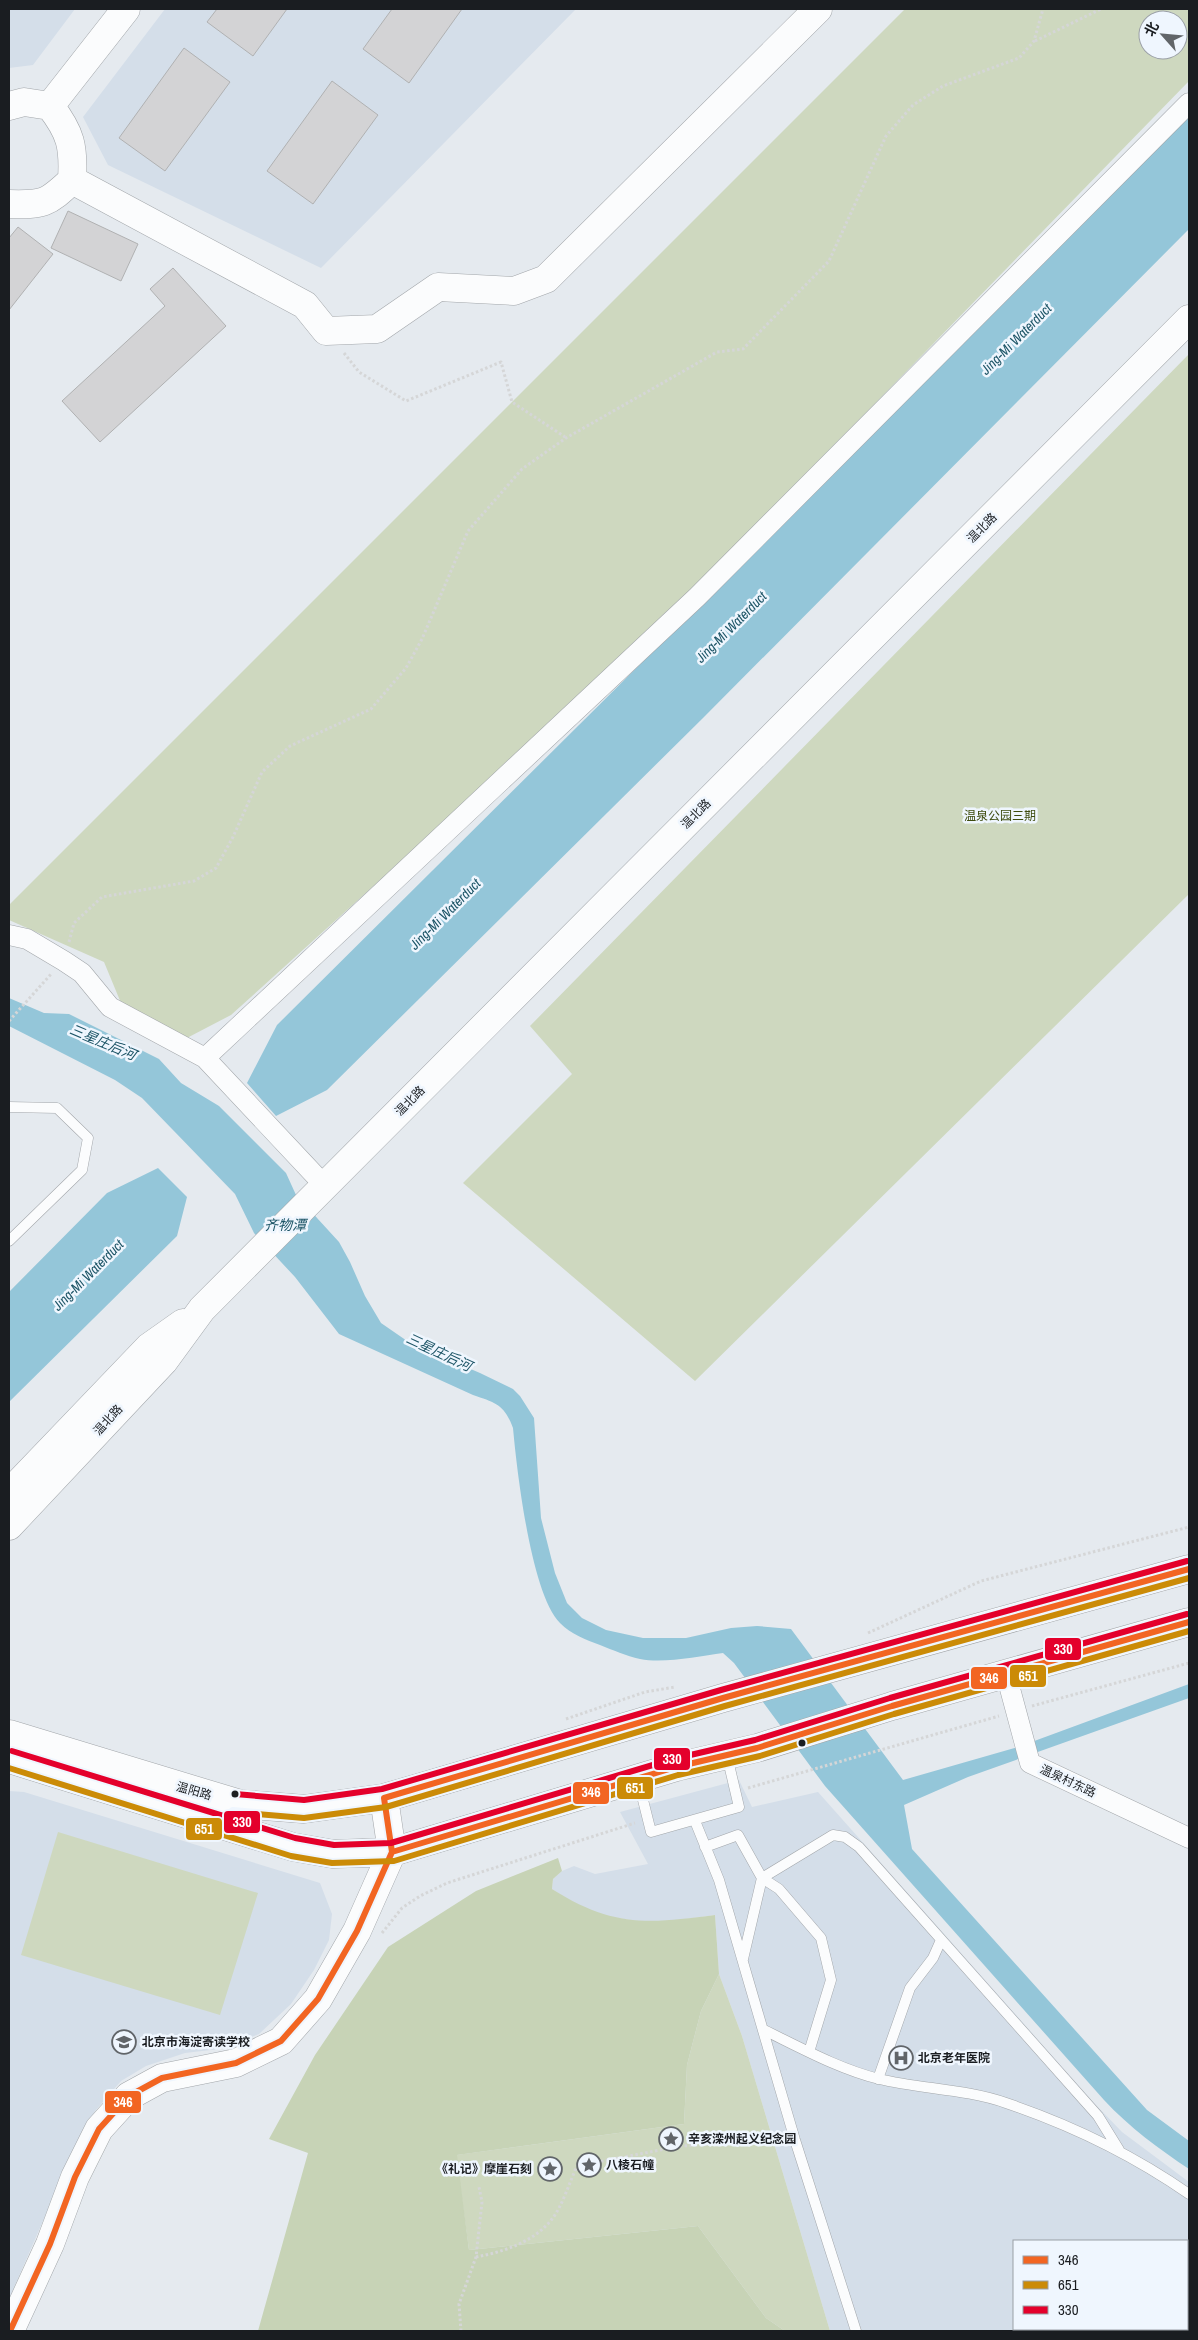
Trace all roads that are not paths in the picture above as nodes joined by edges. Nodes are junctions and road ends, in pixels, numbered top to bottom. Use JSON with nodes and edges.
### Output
{"nodes":[{"id":1,"x":126,"y":9,"type":"edge"},
{"id":2,"x":818,"y":9,"type":"edge"},
{"id":3,"x":1189,"y":103,"type":"edge"},
{"id":4,"x":9,"y":106,"type":"edge"},
{"id":5,"x":50,"y":106,"type":"junction"},
{"id":6,"x":72,"y":180,"type":"junction"},
{"id":7,"x":9,"y":204,"type":"edge"},
{"id":8,"x":1189,"y":320,"type":"edge"},
{"id":9,"x":9,"y":935,"type":"edge"},
{"id":10,"x":205,"y":1058,"type":"junction"},
{"id":11,"x":9,"y":1107,"type":"edge"},
{"id":12,"x":317,"y":1194,"type":"junction"},
{"id":13,"x":9,"y":1241,"type":"edge"},
{"id":14,"x":202,"y":1309,"type":"junction"},
{"id":15,"x":9,"y":1493,"type":"edge"},
{"id":16,"x":9,"y":1526,"type":"edge"},
{"id":17,"x":1189,"y":1569,"type":"edge"},
{"id":18,"x":1189,"y":1622,"type":"edge"},
{"id":19,"x":1006,"y":1674,"type":"junction"},
{"id":20,"x":9,"y":1734,"type":"edge"},
{"id":21,"x":726,"y":1755,"type":"junction"},
{"id":22,"x":9,"y":1759,"type":"edge"},
{"id":23,"x":638,"y":1780,"type":"junction"},
{"id":24,"x":384,"y":1798,"type":"junction"},
{"id":25,"x":695,"y":1822,"type":"junction"},
{"id":26,"x":1189,"y":1838,"type":"edge"},
{"id":27,"x":705,"y":1847,"type":"junction"},
{"id":28,"x":392,"y":1852,"type":"junction"},
{"id":29,"x":762,"y":1878,"type":"junction"},
{"id":30,"x":941,"y":1940,"type":"junction"},
{"id":31,"x":743,"y":1959,"type":"junction"},
{"id":32,"x":764,"y":2030,"type":"junction"},
{"id":33,"x":809,"y":2052,"type":"junction"},
{"id":34,"x":878,"y":2079,"type":"junction"},
{"id":35,"x":1119,"y":2150,"type":"junction"},
{"id":36,"x":1189,"y":2194,"type":"edge"},
{"id":37,"x":10,"y":2331,"type":"edge"},
{"id":38,"x":856,"y":2331,"type":"edge"}],
"edges":[{"from":1,"to":5,"type":"main road"},
{"from":2,"to":6,"type":"main road"},
{"from":3,"to":10,"type":"street"},
{"from":4,"to":5,"type":"main road"},
{"from":5,"to":6,"type":"main road"},
{"from":6,"to":7,"type":"main road"},
{"from":8,"to":12,"type":"main road","name":"温北路"},
{"from":9,"to":10,"type":"street"},
{"from":10,"to":12,"type":"street"},
{"from":11,"to":13,"type":"lane"},
{"from":12,"to":14,"type":"main road","name":"温北路"},
{"from":14,"to":15,"type":"main road","name":"温北路"},
{"from":14,"to":16,"type":"main road","name":"温北路"},
{"from":17,"to":24,"type":"main road","name":"温阳路"},
{"from":18,"to":19,"type":"main road","name":"温阳路"},
{"from":19,"to":21,"type":"main road","name":"温阳路"},
{"from":19,"to":26,"type":"street","name":"温泉村东路"},
{"from":20,"to":24,"type":"main road","name":"温阳路"},
{"from":21,"to":23,"type":"main road","name":"温阳路"},
{"from":21,"to":25,"type":"lane"},
{"from":22,"to":28,"type":"main road","name":"温阳路"},
{"from":23,"to":25,"type":"lane"},
{"from":23,"to":28,"type":"main road","name":"温阳路"},
{"from":24,"to":28,"type":"main road"},
{"from":25,"to":27,"type":"lane"},
{"from":27,"to":29,"type":"lane"},
{"from":27,"to":31,"type":"lane"},
{"from":28,"to":37,"type":"main road"},
{"from":29,"to":30,"type":"lane"},
{"from":29,"to":31,"type":"lane"},
{"from":29,"to":33,"type":"lane"},
{"from":30,"to":34,"type":"lane"},
{"from":30,"to":35,"type":"lane"},
{"from":31,"to":32,"type":"lane"},
{"from":32,"to":33,"type":"lane"},
{"from":32,"to":38,"type":"lane"},
{"from":33,"to":34,"type":"lane"},
{"from":34,"to":35,"type":"lane"},
{"from":35,"to":36,"type":"lane"}]}
